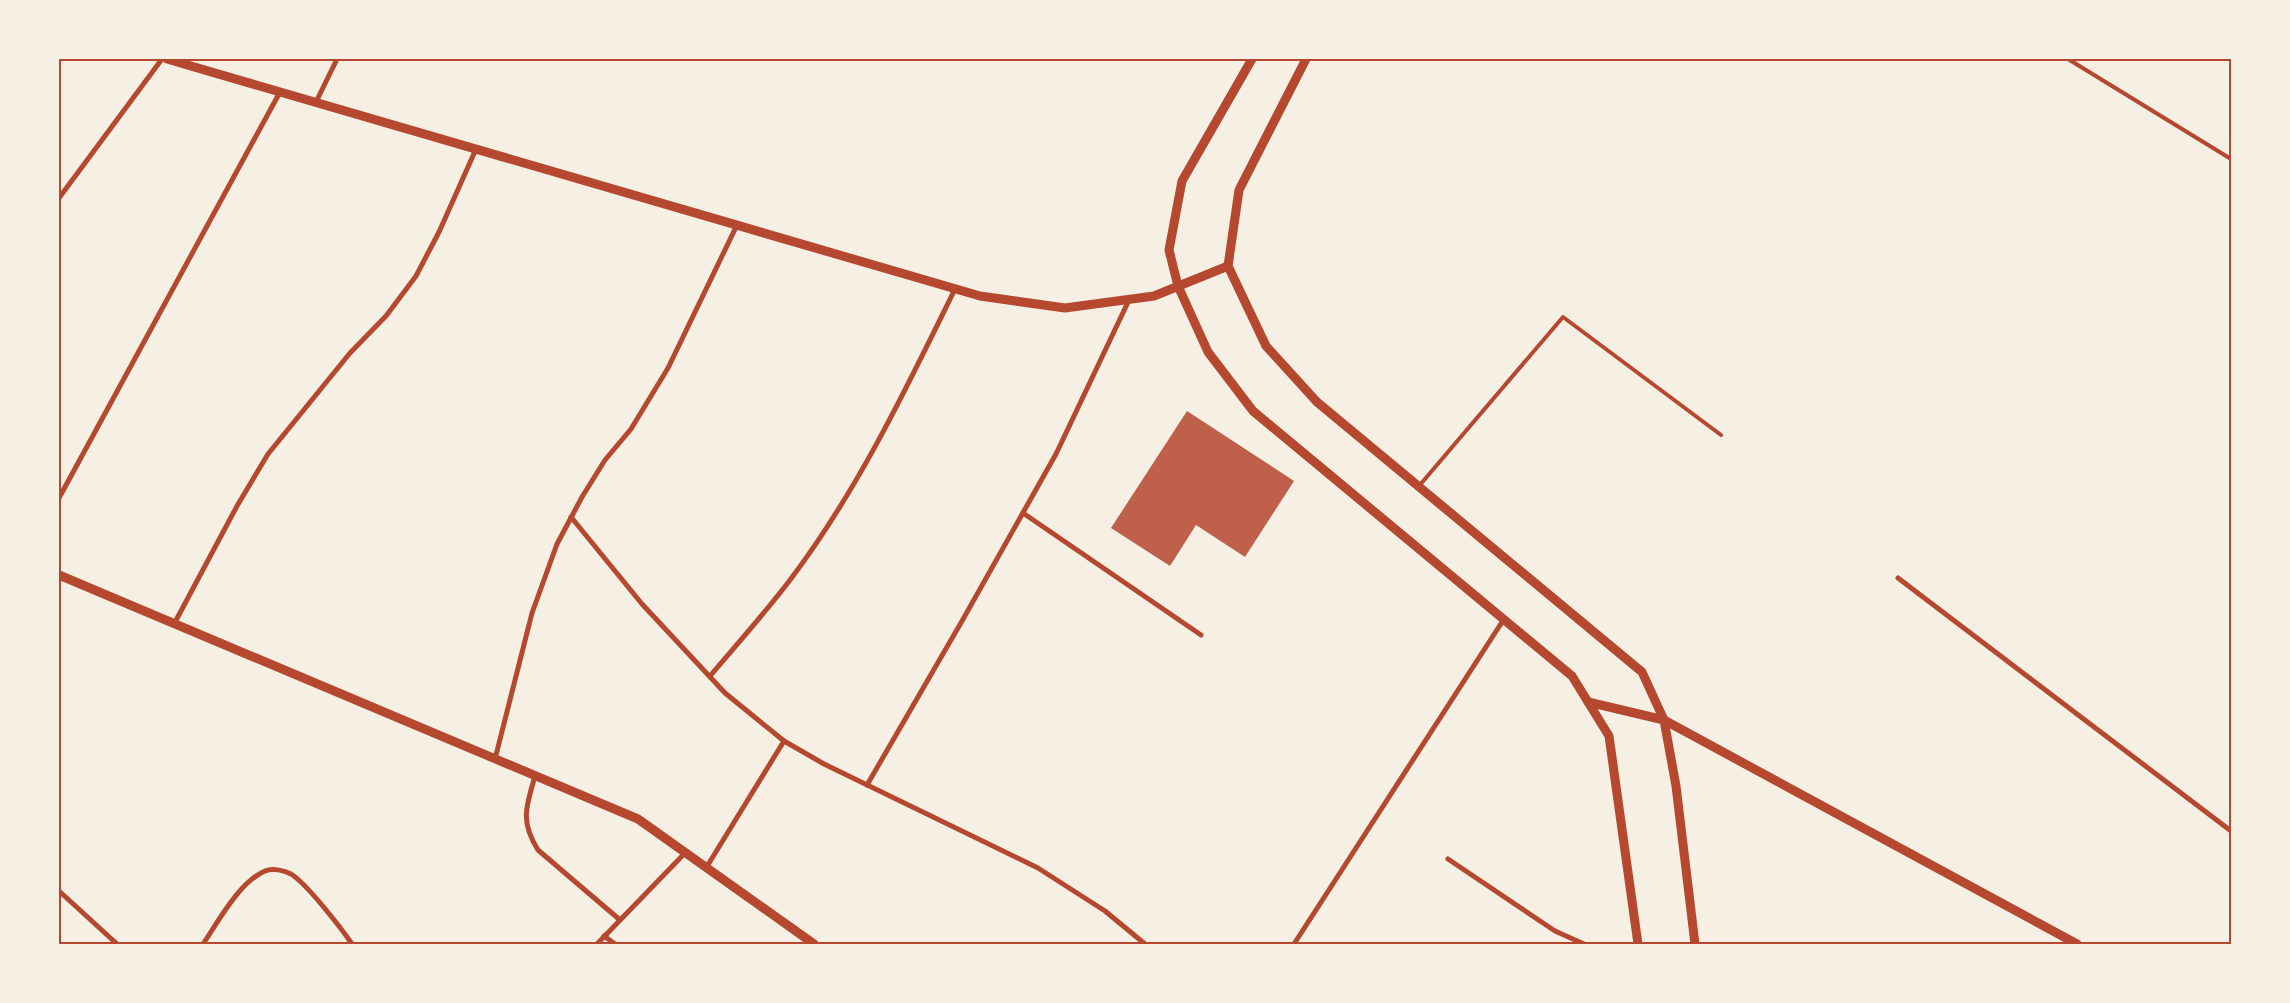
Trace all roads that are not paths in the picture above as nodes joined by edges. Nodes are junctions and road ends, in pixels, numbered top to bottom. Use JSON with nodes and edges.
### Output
{"nodes":[{"id":1,"x":162,"y":59,"type":"edge"},
{"id":2,"x":167,"y":59,"type":"edge"},
{"id":3,"x":337,"y":59,"type":"edge"},
{"id":4,"x":1252,"y":59,"type":"edge"},
{"id":5,"x":1306,"y":59,"type":"edge"},
{"id":6,"x":2068,"y":59,"type":"edge"},
{"id":7,"x":280,"y":92,"type":"junction"},
{"id":8,"x":316,"y":102,"type":"junction"},
{"id":9,"x":476,"y":149,"type":"junction"},
{"id":10,"x":2231,"y":159,"type":"edge"},
{"id":11,"x":59,"y":198,"type":"edge"},
{"id":12,"x":737,"y":225,"type":"junction"},
{"id":13,"x":1228,"y":266,"type":"junction"},
{"id":14,"x":1178,"y":286,"type":"junction"},
{"id":15,"x":955,"y":289,"type":"junction"},
{"id":16,"x":1129,"y":299,"type":"junction"},
{"id":17,"x":1721,"y":435,"type":"dead end"},
{"id":18,"x":1419,"y":486,"type":"junction"},
{"id":19,"x":59,"y":498,"type":"edge"},
{"id":20,"x":1023,"y":513,"type":"junction"},
{"id":21,"x":571,"y":517,"type":"junction"},
{"id":22,"x":59,"y":575,"type":"edge"},
{"id":23,"x":1898,"y":578,"type":"dead end"},
{"id":24,"x":1504,"y":619,"type":"junction"},
{"id":25,"x":174,"y":624,"type":"junction"},
{"id":26,"x":1201,"y":635,"type":"dead end"},
{"id":27,"x":710,"y":676,"type":"junction"},
{"id":28,"x":1588,"y":702,"type":"junction"},
{"id":29,"x":1664,"y":720,"type":"junction"},
{"id":30,"x":784,"y":741,"type":"junction"},
{"id":31,"x":495,"y":759,"type":"junction"},
{"id":32,"x":535,"y":776,"type":"junction"},
{"id":33,"x":867,"y":785,"type":"junction"},
{"id":34,"x":2231,"y":832,"type":"edge"},
{"id":35,"x":685,"y":853,"type":"junction"},
{"id":36,"x":1448,"y":859,"type":"dead end"},
{"id":37,"x":706,"y":868,"type":"junction"},
{"id":38,"x":59,"y":891,"type":"edge"},
{"id":39,"x":620,"y":920,"type":"junction"},
{"id":40,"x":604,"y":936,"type":"junction"},
{"id":41,"x":117,"y":944,"type":"edge"},
{"id":42,"x":203,"y":944,"type":"edge"},
{"id":43,"x":352,"y":944,"type":"edge"},
{"id":44,"x":597,"y":944,"type":"edge"},
{"id":45,"x":615,"y":944,"type":"edge"},
{"id":46,"x":814,"y":944,"type":"edge"},
{"id":47,"x":1145,"y":944,"type":"edge"},
{"id":48,"x":1294,"y":944,"type":"edge"},
{"id":49,"x":1584,"y":944,"type":"edge"},
{"id":50,"x":1638,"y":944,"type":"edge"},
{"id":51,"x":1695,"y":944,"type":"edge"},
{"id":52,"x":2077,"y":944,"type":"edge"}],
"edges":[{"from":1,"to":11,"type":"street"},
{"from":2,"to":7,"type":"street"},
{"from":3,"to":8,"type":"street"},
{"from":4,"to":14,"type":"street"},
{"from":5,"to":13,"type":"street"},
{"from":6,"to":10,"type":"lane"},
{"from":7,"to":8,"type":"street"},
{"from":7,"to":19,"type":"street"},
{"from":8,"to":9,"type":"street"},
{"from":9,"to":12,"type":"street"},
{"from":9,"to":25,"type":"street"},
{"from":12,"to":15,"type":"street"},
{"from":12,"to":21,"type":"street"},
{"from":13,"to":14,"type":"street"},
{"from":13,"to":18,"type":"street"},
{"from":14,"to":16,"type":"street"},
{"from":14,"to":24,"type":"street"},
{"from":15,"to":16,"type":"street"},
{"from":15,"to":27,"type":"street"},
{"from":16,"to":20,"type":"street"},
{"from":17,"to":18,"type":"lane"},
{"from":18,"to":29,"type":"street"},
{"from":20,"to":26,"type":"street"},
{"from":20,"to":33,"type":"street"},
{"from":21,"to":27,"type":"street"},
{"from":21,"to":31,"type":"street"},
{"from":22,"to":25,"type":"street"},
{"from":23,"to":34,"type":"street"},
{"from":24,"to":28,"type":"street"},
{"from":24,"to":48,"type":"street"},
{"from":25,"to":31,"type":"street"},
{"from":27,"to":30,"type":"street"},
{"from":28,"to":29,"type":"street"},
{"from":28,"to":50,"type":"street"},
{"from":29,"to":51,"type":"street"},
{"from":29,"to":52,"type":"street"},
{"from":30,"to":33,"type":"street"},
{"from":30,"to":37,"type":"street"},
{"from":31,"to":32,"type":"street"},
{"from":32,"to":35,"type":"street"},
{"from":32,"to":39,"type":"street"},
{"from":33,"to":47,"type":"street"},
{"from":35,"to":37,"type":"street"},
{"from":35,"to":39,"type":"street"},
{"from":36,"to":49,"type":"street"},
{"from":37,"to":46,"type":"street"},
{"from":38,"to":41,"type":"street"},
{"from":39,"to":40,"type":"street"},
{"from":40,"to":44,"type":"street"},
{"from":40,"to":45,"type":"street"},
{"from":42,"to":43,"type":"street"}]}
